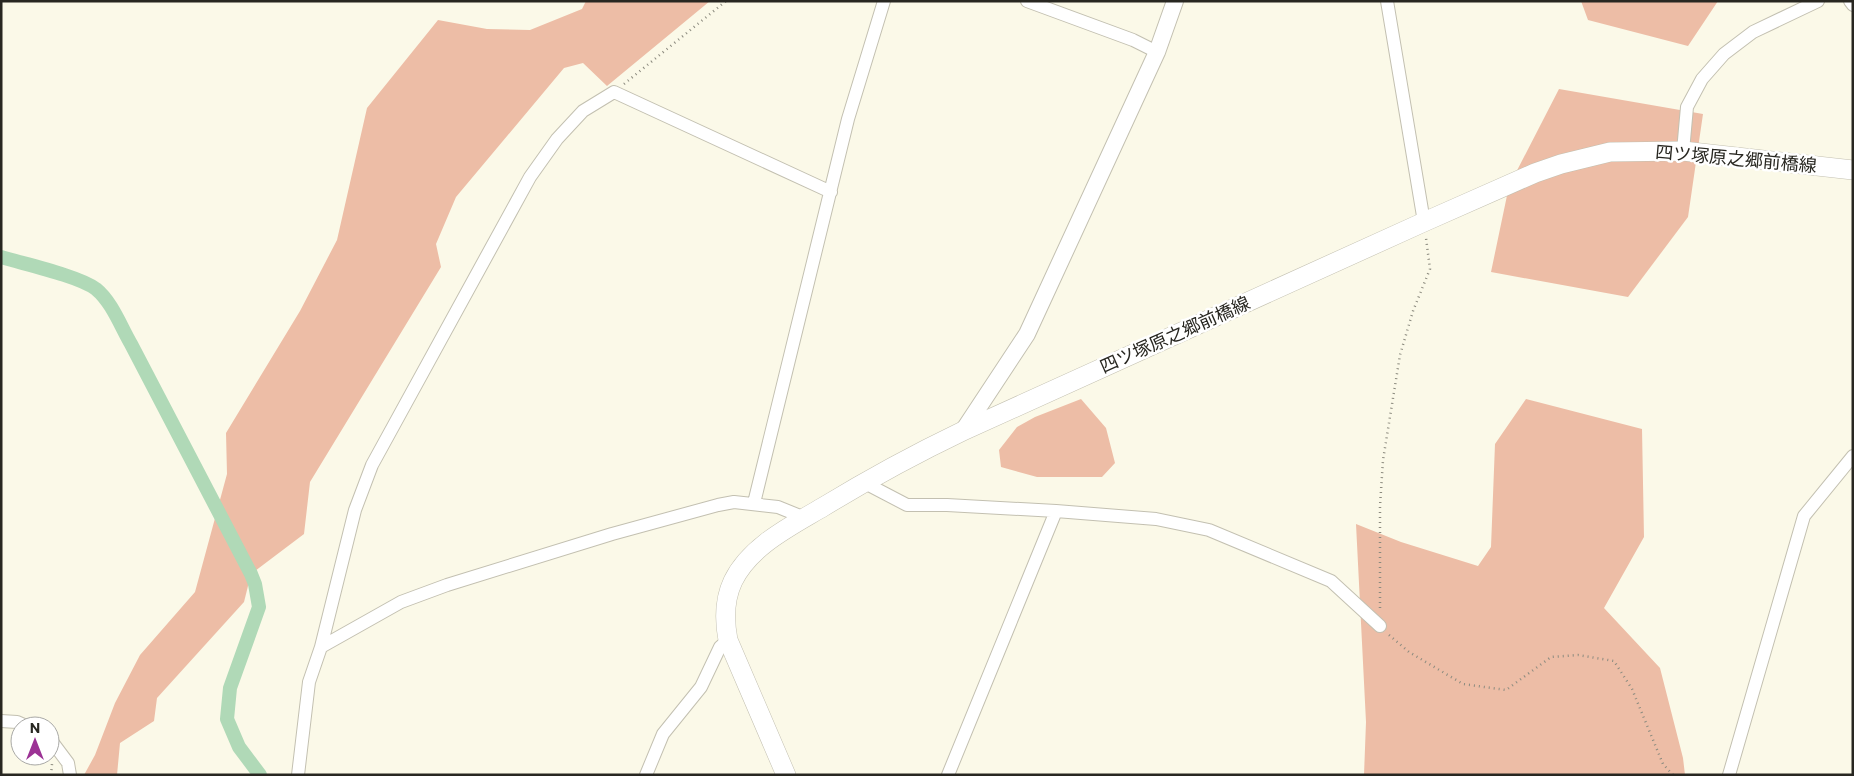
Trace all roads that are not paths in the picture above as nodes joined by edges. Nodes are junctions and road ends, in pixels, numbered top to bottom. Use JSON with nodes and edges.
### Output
{"nodes":[{"id":1,"x":884,"y":1,"type":"edge"},
{"id":2,"x":1027,"y":1,"type":"edge"},
{"id":3,"x":1175,"y":1,"type":"edge"},
{"id":4,"x":1387,"y":1,"type":"edge"},
{"id":5,"x":1818,"y":1,"type":"edge"},
{"id":6,"x":1850,"y":1,"type":"edge"},
{"id":7,"x":1853,"y":5,"type":"edge"},
{"id":8,"x":1157,"y":52,"type":"junction"},
{"id":9,"x":1683,"y":151,"type":"junction"},
{"id":10,"x":1853,"y":170,"type":"edge"},
{"id":11,"x":831,"y":192,"type":"junction"},
{"id":12,"x":1424,"y":222,"type":"junction"},
{"id":13,"x":963,"y":431,"type":"junction"},
{"id":14,"x":1853,"y":456,"type":"edge"},
{"id":15,"x":863,"y":482,"type":"junction"},
{"id":16,"x":754,"y":503,"type":"junction"},
{"id":17,"x":1056,"y":511,"type":"junction"},
{"id":18,"x":805,"y":518,"type":"junction"},
{"id":19,"x":1380,"y":626,"type":"road end"},
{"id":20,"x":728,"y":640,"type":"junction"},
{"id":21,"x":321,"y":647,"type":"junction"},
{"id":22,"x":60,"y":753,"type":"edge"},
{"id":23,"x":781,"y":771,"type":"edge"},
{"id":24,"x":70,"y":775,"type":"edge"},
{"id":25,"x":298,"y":775,"type":"edge"},
{"id":26,"x":646,"y":775,"type":"edge"},
{"id":27,"x":948,"y":775,"type":"edge"},
{"id":28,"x":1729,"y":775,"type":"edge"}],
"edges":[{"from":1,"to":11,"type":"street"},
{"from":2,"to":8,"type":"street"},
{"from":3,"to":8,"type":"street"},
{"from":4,"to":12,"type":"street"},
{"from":5,"to":9,"type":"street"},
{"from":6,"to":7,"type":"street"},
{"from":8,"to":13,"type":"street"},
{"from":9,"to":10,"type":"main road","name":"四ツ塚原之郷前橋線"},
{"from":9,"to":12,"type":"main road","name":"四ツ塚原之郷前橋線"},
{"from":11,"to":16,"type":"street"},
{"from":11,"to":21,"type":"street"},
{"from":12,"to":13,"type":"main road","name":"四ツ塚原之郷前橋線"},
{"from":13,"to":15,"type":"main road","name":"四ツ塚原之郷前橋線"},
{"from":14,"to":28,"type":"street"},
{"from":15,"to":17,"type":"street"},
{"from":15,"to":18,"type":"main road","name":"四ツ塚原之郷前橋線"},
{"from":16,"to":18,"type":"street"},
{"from":16,"to":21,"type":"street"},
{"from":17,"to":19,"type":"street"},
{"from":17,"to":27,"type":"street"},
{"from":18,"to":20,"type":"main road","name":"四ツ塚原之郷前橋線"},
{"from":20,"to":23,"type":"main road","name":"四ツ塚原之郷前橋線"},
{"from":20,"to":26,"type":"street"},
{"from":21,"to":25,"type":"street"},
{"from":22,"to":24,"type":"street"}]}
